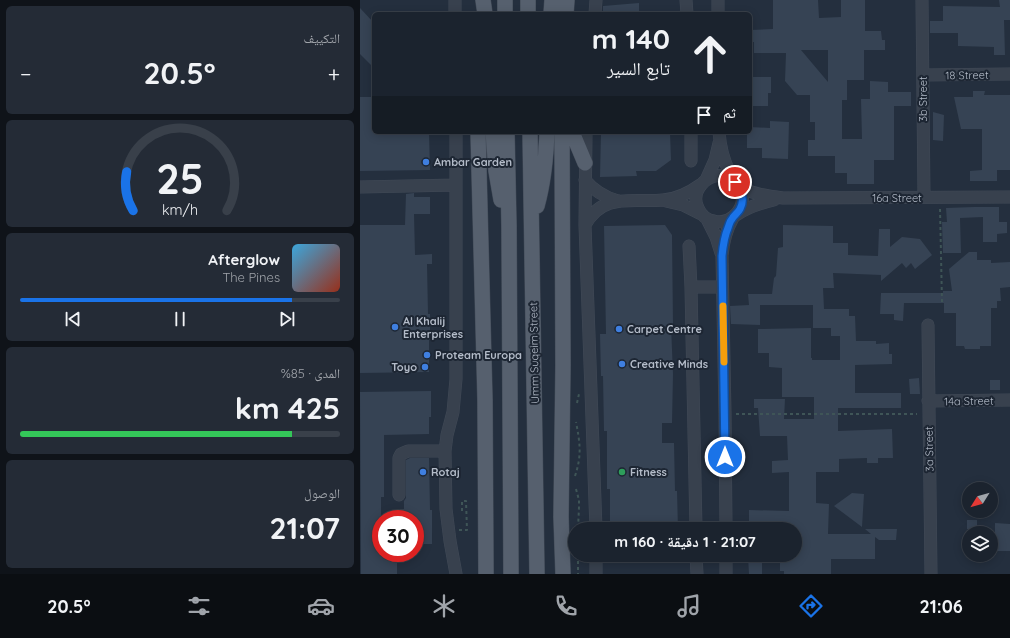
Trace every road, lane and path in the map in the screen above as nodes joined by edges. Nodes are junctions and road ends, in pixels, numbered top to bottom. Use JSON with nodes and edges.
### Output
{"nodes":[{"id":1,"x":477,"y":0,"type":"edge"},
{"id":2,"x":483,"y":0,"type":"edge"},
{"id":3,"x":505,"y":0,"type":"edge"},
{"id":4,"x":528,"y":0,"type":"edge"},
{"id":5,"x":552,"y":0,"type":"edge"},
{"id":6,"x":567,"y":0,"type":"edge"},
{"id":7,"x":596,"y":0,"type":"edge"},
{"id":8,"x":686,"y":0,"type":"edge"},
{"id":9,"x":718,"y":0,"type":"edge"},
{"id":10,"x":922,"y":0,"type":"edge"},
{"id":11,"x":476,"y":12,"type":"edge"},
{"id":12,"x":484,"y":12,"type":"edge"},
{"id":13,"x":505,"y":12,"type":"edge"},
{"id":14,"x":528,"y":12,"type":"edge"},
{"id":15,"x":551,"y":12,"type":"edge"},
{"id":16,"x":566,"y":12,"type":"edge"},
{"id":17,"x":595,"y":12,"type":"edge"},
{"id":18,"x":687,"y":12,"type":"edge"},
{"id":19,"x":718,"y":12,"type":"edge"},
{"id":20,"x":1010,"y":74,"type":"edge"},
{"id":21,"x":923,"y":75,"type":"junction"},
{"id":22,"x":456,"y":134,"type":"edge"},
{"id":23,"x":478,"y":134,"type":"edge"},
{"id":24,"x":493,"y":134,"type":"edge"},
{"id":25,"x":507,"y":134,"type":"edge"},
{"id":26,"x":530,"y":134,"type":"edge"},
{"id":27,"x":547,"y":134,"type":"edge"},
{"id":28,"x":562,"y":134,"type":"edge"},
{"id":29,"x":573,"y":134,"type":"edge"},
{"id":30,"x":586,"y":134,"type":"edge"},
{"id":31,"x":691,"y":134,"type":"edge"},
{"id":32,"x":720,"y":135,"type":"edge"},
{"id":33,"x":691,"y":161,"type":"dead end"},
{"id":34,"x":585,"y":162,"type":"junction"},
{"id":35,"x":585,"y":180,"type":"junction"},
{"id":36,"x":703,"y":183,"type":"junction"},
{"id":37,"x":737,"y":184,"type":"junction"},
{"id":38,"x":456,"y":185,"type":"junction"},
{"id":39,"x":360,"y":187,"type":"edge"},
{"id":40,"x":924,"y":197,"type":"junction"},
{"id":41,"x":940,"y":197,"type":"junction"},
{"id":42,"x":1010,"y":197,"type":"edge"},
{"id":43,"x":783,"y":198,"type":"junction"},
{"id":44,"x":663,"y":200,"type":"junction"},
{"id":45,"x":618,"y":201,"type":"junction"},
{"id":46,"x":704,"y":216,"type":"junction"},
{"id":47,"x":734,"y":216,"type":"junction"},
{"id":48,"x":532,"y":220,"type":"junction"},
{"id":49,"x":585,"y":225,"type":"junction"},
{"id":50,"x":509,"y":226,"type":"junction"},
{"id":51,"x":689,"y":246,"type":"dead end"},
{"id":52,"x":722,"y":256,"type":"junction"},
{"id":53,"x":691,"y":287,"type":"junction"},
{"id":54,"x":722,"y":287,"type":"junction"},
{"id":55,"x":942,"y":302,"type":"dead end"},
{"id":56,"x":928,"y":324,"type":"dead end"},
{"id":57,"x":1010,"y":400,"type":"edge"},
{"id":58,"x":928,"y":401,"type":"junction"},
{"id":59,"x":725,"y":414,"type":"junction"},
{"id":60,"x":928,"y":414,"type":"junction"},
{"id":61,"x":445,"y":451,"type":"junction"},
{"id":62,"x":399,"y":495,"type":"dead end"},
{"id":63,"x":462,"y":514,"type":"dead end"},
{"id":64,"x":596,"y":522,"type":"edge"},
{"id":65,"x":696,"y":522,"type":"edge"},
{"id":66,"x":726,"y":522,"type":"edge"},
{"id":67,"x":448,"y":529,"type":"junction"},
{"id":68,"x":578,"y":562,"type":"edge"},
{"id":69,"x":596,"y":562,"type":"edge"},
{"id":70,"x":696,"y":562,"type":"edge"},
{"id":71,"x":726,"y":562,"type":"edge"},
{"id":72,"x":456,"y":574,"type":"edge"},
{"id":73,"x":486,"y":574,"type":"edge"},
{"id":74,"x":511,"y":574,"type":"edge"},
{"id":75,"x":537,"y":574,"type":"edge"},
{"id":76,"x":563,"y":574,"type":"edge"},
{"id":77,"x":578,"y":574,"type":"edge"},
{"id":78,"x":596,"y":574,"type":"edge"},
{"id":79,"x":697,"y":574,"type":"edge"},
{"id":80,"x":726,"y":574,"type":"edge"},
{"id":81,"x":931,"y":574,"type":"edge"}],
"edges":[{"from":1,"to":11,"type":"main road"},
{"from":2,"to":12,"type":"main road"},
{"from":3,"to":13,"type":"main road"},
{"from":4,"to":14,"type":"main road"},
{"from":5,"to":15,"type":"main road"},
{"from":6,"to":16,"type":"main road"},
{"from":7,"to":17,"type":"street"},
{"from":8,"to":18,"type":"street"},
{"from":9,"to":19,"type":"street"},
{"from":10,"to":21,"type":"street","name":"3b Street"},
{"from":20,"to":21,"type":"street","name":"18 Street"},
{"from":21,"to":40,"type":"street","name":"3b Street"},
{"from":22,"to":38,"type":"street"},
{"from":23,"to":73,"type":"main road"},
{"from":24,"to":50,"type":"main road"},
{"from":25,"to":50,"type":"main road"},
{"from":26,"to":48,"type":"main road","name":"Umm Suqeim Street"},
{"from":27,"to":48,"type":"main road"},
{"from":28,"to":76,"type":"main road"},
{"from":29,"to":34,"type":"main road"},
{"from":30,"to":34,"type":"street"},
{"from":31,"to":33,"type":"street"},
{"from":32,"to":36,"type":"street"},
{"from":32,"to":37,"type":"street"},
{"from":34,"to":35,"type":"street"},
{"from":35,"to":45,"type":"street"},
{"from":35,"to":49,"type":"street"},
{"from":36,"to":37,"type":"street"},
{"from":36,"to":44,"type":"street"},
{"from":36,"to":46,"type":"street"},
{"from":37,"to":43,"type":"street","name":"16a Street"},
{"from":37,"to":47,"type":"street"},
{"from":38,"to":39,"type":"street"},
{"from":38,"to":61,"type":"street"},
{"from":40,"to":41,"type":"street","name":"16a Street"},
{"from":40,"to":43,"type":"street","name":"16a Street"},
{"from":41,"to":42,"type":"street","name":"16a Street"},
{"from":41,"to":55,"type":"path"},
{"from":43,"to":47,"type":"street","name":"16a Street"},
{"from":44,"to":45,"type":"street"},
{"from":44,"to":46,"type":"street"},
{"from":45,"to":49,"type":"street"},
{"from":46,"to":47,"type":"street"},
{"from":46,"to":52,"type":"street"},
{"from":47,"to":52,"type":"street"},
{"from":48,"to":75,"type":"main road","name":"Umm Suqeim Street"},
{"from":49,"to":64,"type":"street"},
{"from":50,"to":74,"type":"main road"},
{"from":51,"to":53,"type":"street"},
{"from":52,"to":54,"type":"street"},
{"from":53,"to":54,"type":"street"},
{"from":53,"to":65,"type":"street"},
{"from":54,"to":59,"type":"street"},
{"from":56,"to":58,"type":"street","name":"3a Street"},
{"from":57,"to":58,"type":"street","name":"14a Street"},
{"from":58,"to":60,"type":"street","name":"3a Street"},
{"from":59,"to":60,"type":"path"},
{"from":59,"to":66,"type":"street"},
{"from":60,"to":81,"type":"street","name":"3a Street"},
{"from":61,"to":62,"type":"street"},
{"from":61,"to":67,"type":"street"},
{"from":63,"to":67,"type":"path"},
{"from":67,"to":72,"type":"street"},
{"from":68,"to":77,"type":"path"},
{"from":69,"to":78,"type":"street"},
{"from":70,"to":79,"type":"street"},
{"from":71,"to":80,"type":"street"}]}
